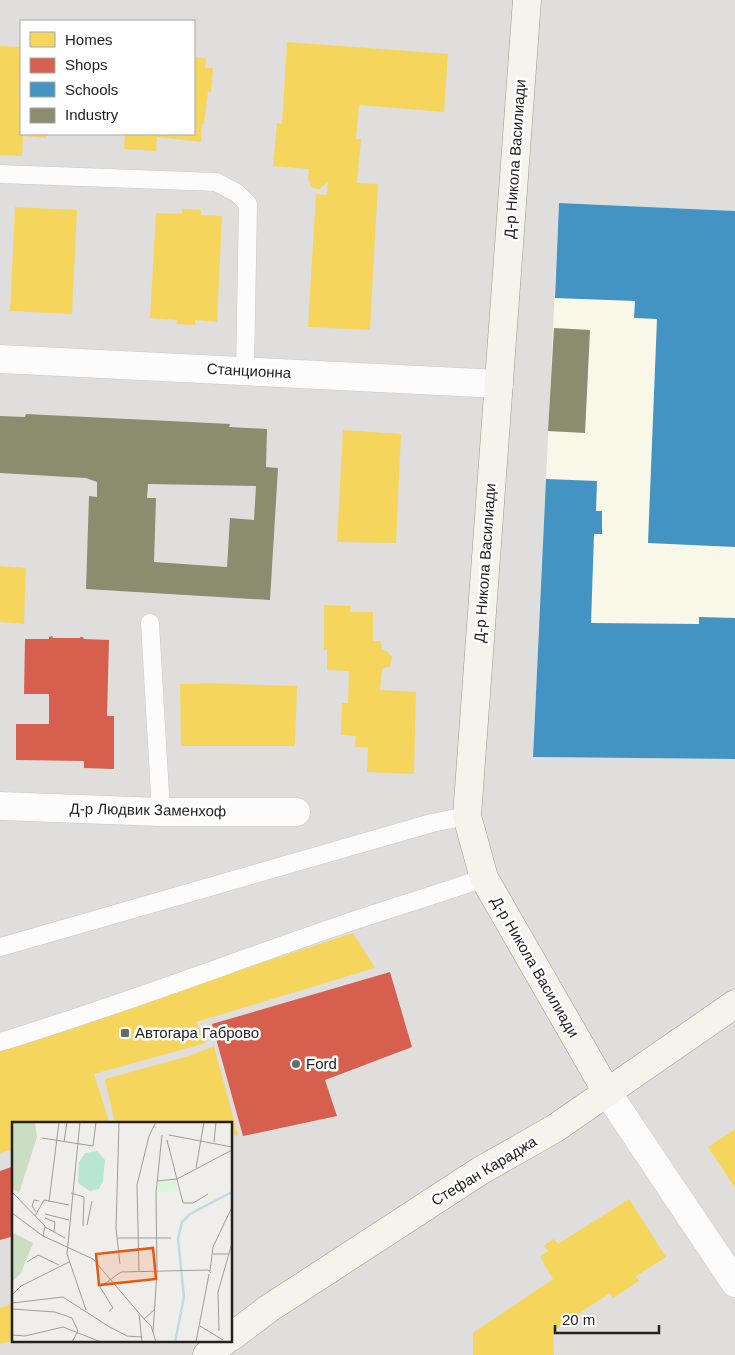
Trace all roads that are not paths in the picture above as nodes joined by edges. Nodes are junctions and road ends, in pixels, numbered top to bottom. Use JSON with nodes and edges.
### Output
{"nodes":[{"id":1,"x":527,"y":0,"type":"edge"},
{"id":2,"x":0,"y":174,"type":"edge"},
{"id":3,"x":0,"y":359,"type":"edge"},
{"id":4,"x":245,"y":371,"type":"junction"},
{"id":5,"x":499,"y":384,"type":"junction"},
{"id":6,"x":150,"y":623,"type":"dead end"},
{"id":7,"x":0,"y":806,"type":"edge"},
{"id":8,"x":160,"y":812,"type":"junction"},
{"id":9,"x":296,"y":812,"type":"dead end"},
{"id":10,"x":467,"y":816,"type":"junction"},
{"id":11,"x":484,"y":878,"type":"junction"},
{"id":12,"x":0,"y":948,"type":"edge"},
{"id":13,"x":735,"y":1004,"type":"edge"},
{"id":14,"x":0,"y":1042,"type":"edge"},
{"id":15,"x":607,"y":1092,"type":"junction"},
{"id":16,"x":735,"y":1283,"type":"edge"},
{"id":17,"x":232,"y":1335,"type":"edge"},
{"id":18,"x":224,"y":1342,"type":"edge"},
{"id":19,"x":207,"y":1355,"type":"edge"}],
"edges":[{"from":1,"to":5,"type":"street","name":"Д-р Никола Василиади"},
{"from":2,"to":4,"type":"lane"},
{"from":3,"to":4,"type":"street","name":"Станционна"},
{"from":4,"to":5,"type":"street","name":"Станционна"},
{"from":5,"to":10,"type":"street","name":"Д-р Никола Василиади"},
{"from":6,"to":8,"type":"lane"},
{"from":7,"to":8,"type":"street","name":"Д-р Людвик Заменхоф"},
{"from":8,"to":9,"type":"street","name":"Д-р Людвик Заменхоф"},
{"from":10,"to":11,"type":"street","name":"Д-р Никола Василиади"},
{"from":10,"to":12,"type":"lane"},
{"from":11,"to":14,"type":"lane"},
{"from":11,"to":15,"type":"street","name":"Д-р Никола Василиади"},
{"from":13,"to":15,"type":"street","name":"Стефан Караджа"},
{"from":15,"to":16,"type":"street"},
{"from":15,"to":17,"type":"street","name":"Стефан Караджа"},
{"from":18,"to":19,"type":"street"}]}
